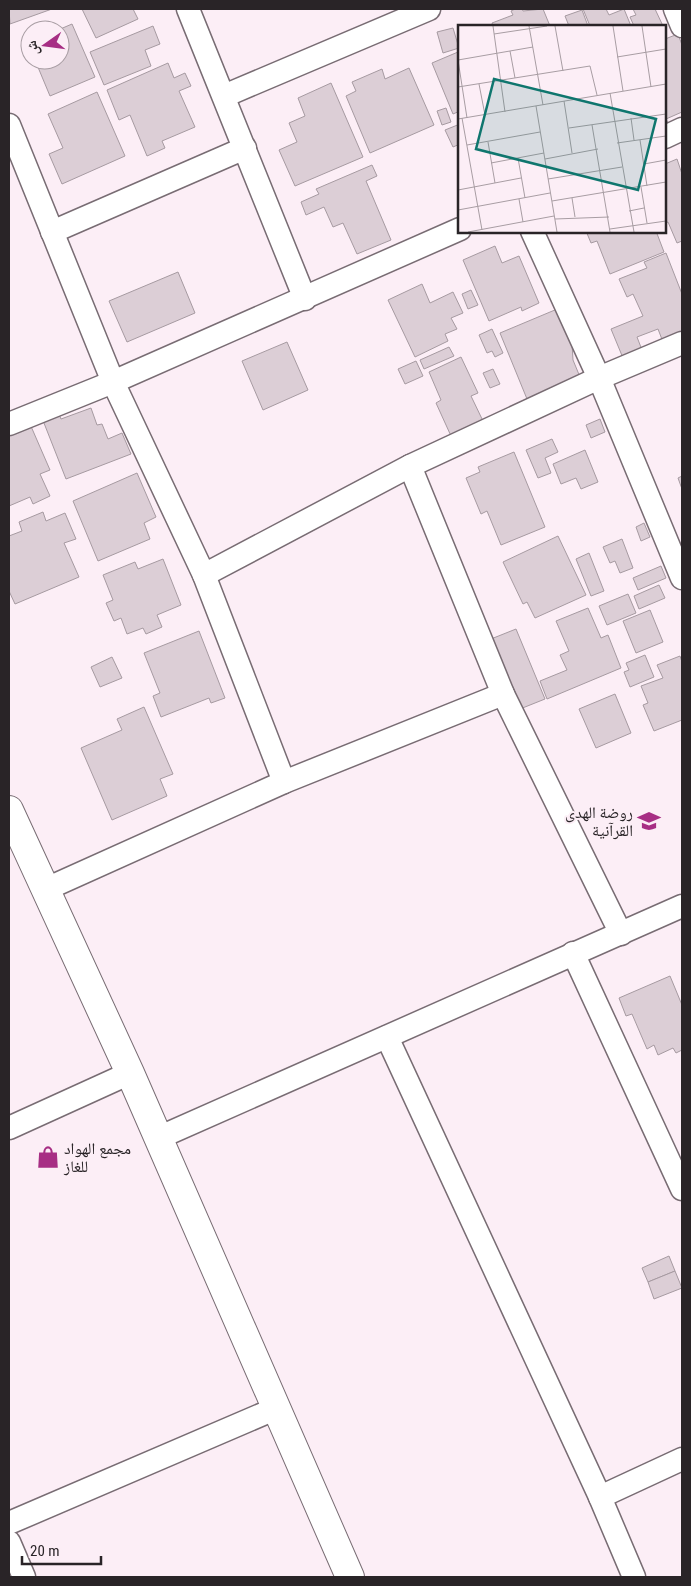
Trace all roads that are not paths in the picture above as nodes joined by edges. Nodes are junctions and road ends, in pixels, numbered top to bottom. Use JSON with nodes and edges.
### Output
{"nodes":[{"id":1,"x":188,"y":9,"type":"edge"},
{"id":2,"x":429,"y":9,"type":"edge"},
{"id":3,"x":674,"y":9,"type":"edge"},
{"id":4,"x":682,"y":26,"type":"edge"},
{"id":5,"x":224,"y":96,"type":"junction"},
{"id":6,"x":9,"y":124,"type":"edge"},
{"id":7,"x":682,"y":130,"type":"edge"},
{"id":8,"x":666,"y":137,"type":"edge"},
{"id":9,"x":245,"y":148,"type":"junction"},
{"id":10,"x":458,"y":230,"type":"edge"},
{"id":11,"x":52,"y":232,"type":"junction"},
{"id":12,"x":532,"y":232,"type":"edge"},
{"id":13,"x":305,"y":298,"type":"junction"},
{"id":14,"x":682,"y":343,"type":"edge"},
{"id":15,"x":600,"y":378,"type":"junction"},
{"id":16,"x":113,"y":382,"type":"junction"},
{"id":17,"x":9,"y":424,"type":"edge"},
{"id":18,"x":410,"y":466,"type":"junction"},
{"id":19,"x":204,"y":575,"type":"junction"},
{"id":20,"x":682,"y":578,"type":"edge"},
{"id":21,"x":503,"y":694,"type":"junction"},
{"id":22,"x":284,"y":782,"type":"junction"},
{"id":23,"x":9,"y":810,"type":"edge"},
{"id":24,"x":44,"y":890,"type":"junction"},
{"id":25,"x":682,"y":906,"type":"edge"},
{"id":26,"x":620,"y":934,"type":"junction"},
{"id":27,"x":573,"y":953,"type":"junction"},
{"id":28,"x":387,"y":1037,"type":"junction"},
{"id":29,"x":130,"y":1073,"type":"junction"},
{"id":30,"x":9,"y":1128,"type":"edge"},
{"id":31,"x":158,"y":1138,"type":"junction"},
{"id":32,"x":681,"y":1182,"type":"edge"},
{"id":33,"x":277,"y":1408,"type":"junction"},
{"id":34,"x":682,"y":1459,"type":"edge"},
{"id":35,"x":600,"y":1496,"type":"junction"},
{"id":36,"x":9,"y":1523,"type":"edge"},
{"id":37,"x":9,"y":1542,"type":"edge"},
{"id":38,"x":24,"y":1577,"type":"edge"},
{"id":39,"x":350,"y":1577,"type":"edge"},
{"id":40,"x":634,"y":1577,"type":"edge"}],
"edges":[{"from":1,"to":5,"type":"street"},
{"from":2,"to":5,"type":"street"},
{"from":3,"to":4,"type":"street"},
{"from":5,"to":9,"type":"street"},
{"from":6,"to":11,"type":"street"},
{"from":7,"to":8,"type":"street"},
{"from":9,"to":11,"type":"street"},
{"from":9,"to":13,"type":"street"},
{"from":10,"to":13,"type":"street"},
{"from":11,"to":16,"type":"street"},
{"from":12,"to":15,"type":"street"},
{"from":13,"to":16,"type":"street"},
{"from":14,"to":15,"type":"street"},
{"from":15,"to":18,"type":"street"},
{"from":15,"to":20,"type":"street"},
{"from":16,"to":17,"type":"street"},
{"from":16,"to":19,"type":"street"},
{"from":18,"to":19,"type":"street"},
{"from":18,"to":21,"type":"street"},
{"from":19,"to":22,"type":"street"},
{"from":21,"to":22,"type":"street"},
{"from":21,"to":26,"type":"street"},
{"from":22,"to":24,"type":"street"},
{"from":23,"to":24,"type":"street"},
{"from":24,"to":29,"type":"street"},
{"from":25,"to":26,"type":"street"},
{"from":26,"to":27,"type":"street"},
{"from":27,"to":28,"type":"street"},
{"from":27,"to":32,"type":"street"},
{"from":28,"to":31,"type":"street"},
{"from":28,"to":35,"type":"street"},
{"from":29,"to":30,"type":"street"},
{"from":29,"to":31,"type":"street"},
{"from":31,"to":33,"type":"street"},
{"from":33,"to":36,"type":"street"},
{"from":33,"to":39,"type":"street"},
{"from":34,"to":35,"type":"street"},
{"from":35,"to":40,"type":"street"},
{"from":37,"to":38,"type":"street"}]}
